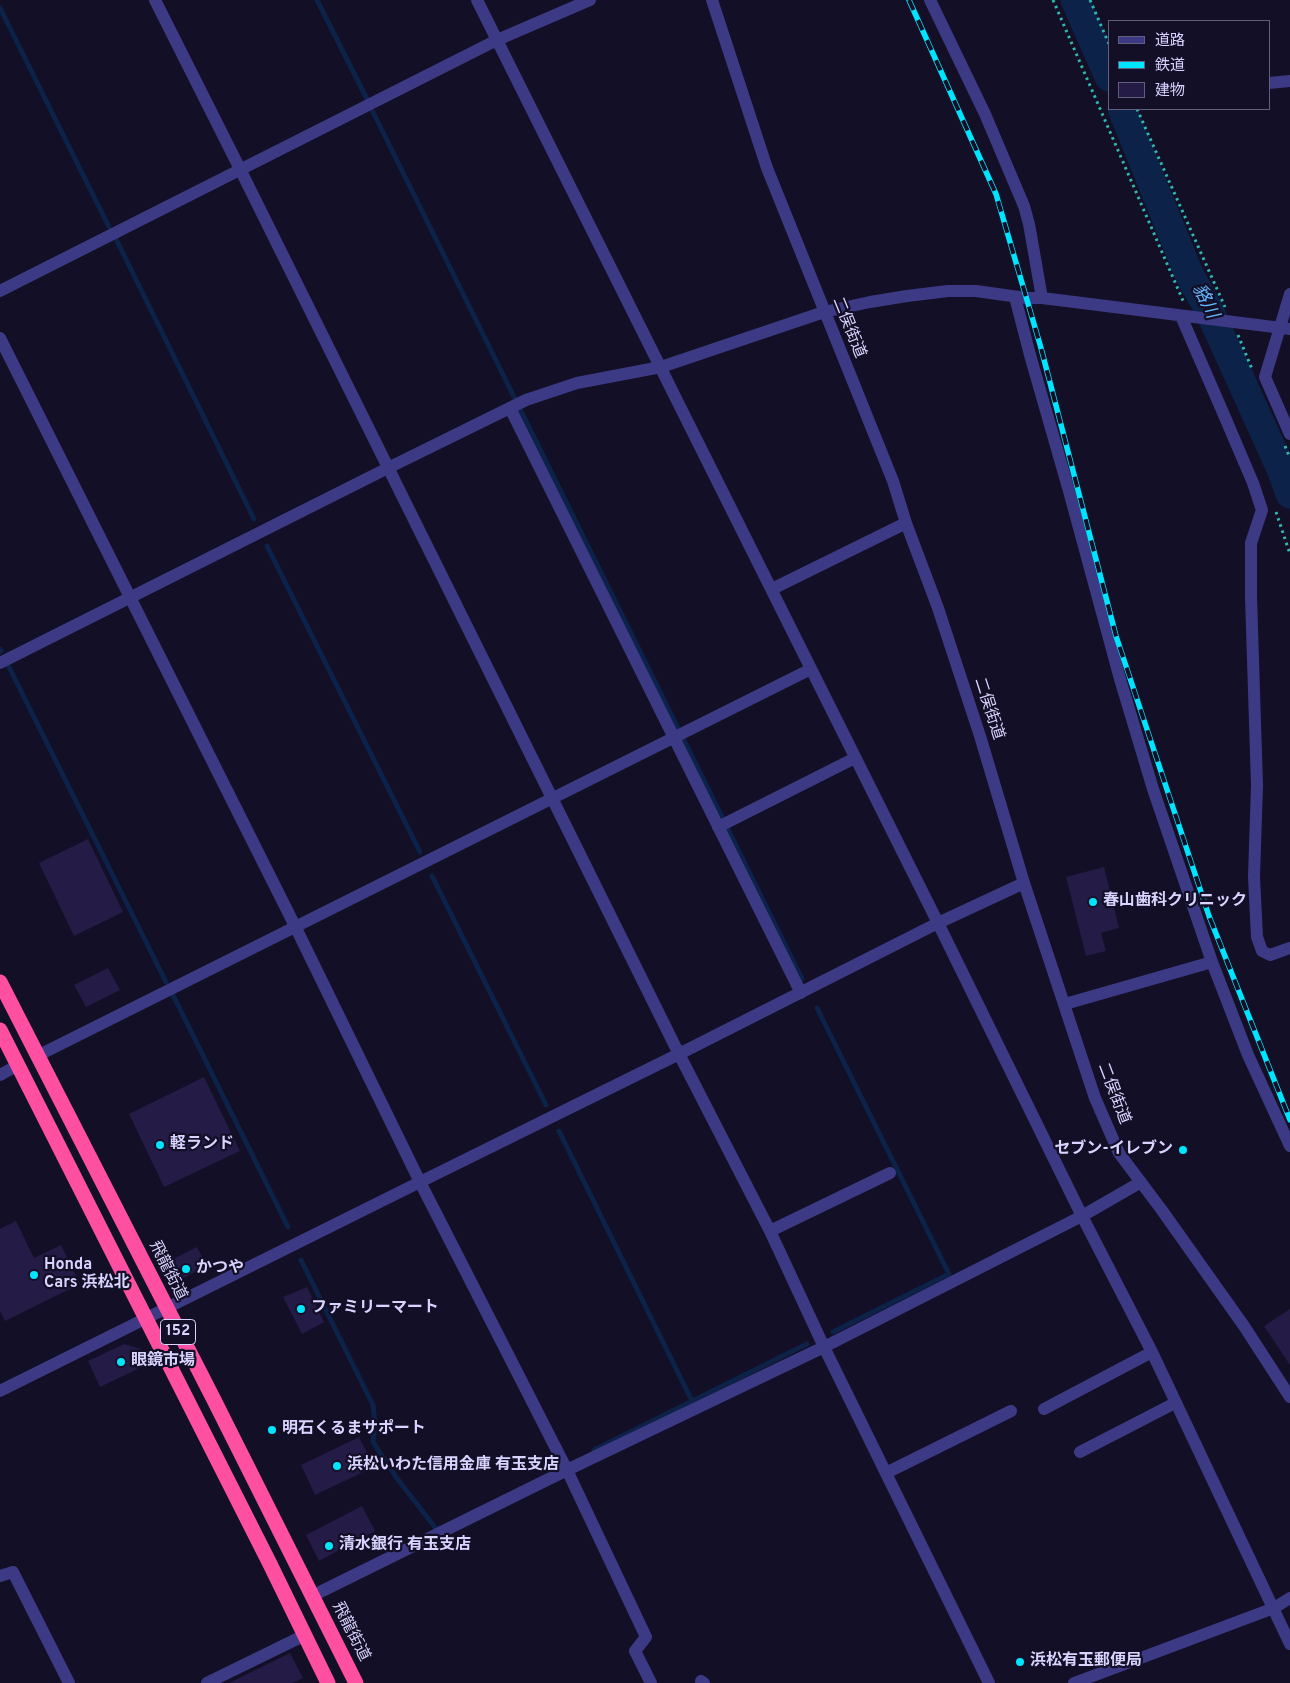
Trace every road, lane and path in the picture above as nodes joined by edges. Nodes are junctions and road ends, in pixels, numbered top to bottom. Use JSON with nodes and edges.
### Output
{"nodes":[{"id":1,"x":154,"y":0,"type":"edge"},
{"id":2,"x":477,"y":0,"type":"edge"},
{"id":3,"x":590,"y":0,"type":"edge"},
{"id":4,"x":712,"y":0,"type":"edge"},
{"id":5,"x":930,"y":0,"type":"edge"},
{"id":6,"x":1053,"y":0,"type":"edge"},
{"id":7,"x":1090,"y":0,"type":"edge"},
{"id":8,"x":497,"y":40,"type":"junction"},
{"id":9,"x":1108,"y":42,"type":"edge"},
{"id":10,"x":1290,"y":81,"type":"edge"},
{"id":11,"x":1270,"y":83,"type":"edge"},
{"id":12,"x":1137,"y":110,"type":"edge"},
{"id":13,"x":240,"y":169,"type":"junction"},
{"id":14,"x":0,"y":291,"type":"edge"},
{"id":15,"x":1290,"y":294,"type":"edge"},
{"id":16,"x":1016,"y":297,"type":"junction"},
{"id":17,"x":1042,"y":298,"type":"junction"},
{"id":18,"x":824,"y":312,"type":"junction"},
{"id":19,"x":1190,"y":317,"type":"junction"},
{"id":20,"x":1229,"y":320,"type":"junction"},
{"id":21,"x":1285,"y":328,"type":"edge"},
{"id":22,"x":0,"y":338,"type":"edge"},
{"id":23,"x":661,"y":367,"type":"junction"},
{"id":24,"x":511,"y":408,"type":"junction"},
{"id":25,"x":1290,"y":434,"type":"edge"},
{"id":26,"x":388,"y":468,"type":"junction"},
{"id":27,"x":1275,"y":510,"type":"dead end"},
{"id":28,"x":906,"y":523,"type":"junction"},
{"id":29,"x":1290,"y":554,"type":"edge"},
{"id":30,"x":772,"y":589,"type":"junction"},
{"id":31,"x":130,"y":599,"type":"junction"},
{"id":32,"x":0,"y":663,"type":"edge"},
{"id":33,"x":811,"y":669,"type":"junction"},
{"id":34,"x":673,"y":738,"type":"junction"},
{"id":35,"x":856,"y":758,"type":"junction"},
{"id":36,"x":552,"y":799,"type":"junction"},
{"id":37,"x":718,"y":826,"type":"junction"},
{"id":38,"x":1024,"y":883,"type":"junction"},
{"id":39,"x":938,"y":923,"type":"junction"},
{"id":40,"x":294,"y":926,"type":"junction"},
{"id":41,"x":1289,"y":950,"type":"edge"},
{"id":42,"x":1212,"y":962,"type":"junction"},
{"id":43,"x":0,"y":982,"type":"edge"},
{"id":44,"x":801,"y":993,"type":"junction"},
{"id":45,"x":1065,"y":1004,"type":"junction"},
{"id":46,"x":0,"y":1030,"type":"edge"},
{"id":47,"x":39,"y":1054,"type":"junction"},
{"id":48,"x":679,"y":1054,"type":"junction"},
{"id":49,"x":18,"y":1065,"type":"junction"},
{"id":50,"x":0,"y":1075,"type":"edge"},
{"id":51,"x":1290,"y":1146,"type":"edge"},
{"id":52,"x":890,"y":1173,"type":"dead end"},
{"id":53,"x":420,"y":1182,"type":"junction"},
{"id":54,"x":1141,"y":1182,"type":"junction"},
{"id":55,"x":1082,"y":1216,"type":"junction"},
{"id":56,"x":770,"y":1231,"type":"junction"},
{"id":57,"x":166,"y":1309,"type":"junction"},
{"id":58,"x":146,"y":1319,"type":"junction"},
{"id":59,"x":824,"y":1347,"type":"junction"},
{"id":60,"x":1152,"y":1352,"type":"junction"},
{"id":61,"x":0,"y":1391,"type":"edge"},
{"id":62,"x":1290,"y":1397,"type":"edge"},
{"id":63,"x":1175,"y":1403,"type":"junction"},
{"id":64,"x":1044,"y":1409,"type":"dead end"},
{"id":65,"x":1011,"y":1411,"type":"dead end"},
{"id":66,"x":1080,"y":1452,"type":"dead end"},
{"id":67,"x":567,"y":1470,"type":"junction"},
{"id":68,"x":886,"y":1473,"type":"junction"},
{"id":69,"x":0,"y":1576,"type":"edge"},
{"id":70,"x":312,"y":1596,"type":"junction"},
{"id":71,"x":1290,"y":1598,"type":"edge"},
{"id":72,"x":1274,"y":1608,"type":"junction"},
{"id":73,"x":305,"y":1635,"type":"junction"},
{"id":74,"x":1290,"y":1644,"type":"edge"},
{"id":75,"x":69,"y":1683,"type":"edge"},
{"id":76,"x":207,"y":1683,"type":"edge"},
{"id":77,"x":328,"y":1683,"type":"edge"},
{"id":78,"x":356,"y":1683,"type":"edge"},
{"id":79,"x":651,"y":1683,"type":"edge"},
{"id":80,"x":989,"y":1683,"type":"edge"},
{"id":81,"x":1074,"y":1683,"type":"edge"}],
"edges":[{"from":1,"to":13,"type":"street"},
{"from":2,"to":8,"type":"street"},
{"from":3,"to":8,"type":"street"},
{"from":4,"to":18,"type":"street","name":"二俣街道"},
{"from":5,"to":17,"type":"street"},
{"from":6,"to":19,"type":"path"},
{"from":7,"to":9,"type":"path"},
{"from":8,"to":13,"type":"street"},
{"from":8,"to":23,"type":"street"},
{"from":10,"to":11,"type":"street"},
{"from":12,"to":20,"type":"path"},
{"from":13,"to":14,"type":"street"},
{"from":13,"to":26,"type":"street"},
{"from":15,"to":21,"type":"street"},
{"from":16,"to":17,"type":"street"},
{"from":16,"to":18,"type":"street"},
{"from":16,"to":42,"type":"street"},
{"from":17,"to":19,"type":"street"},
{"from":18,"to":23,"type":"street"},
{"from":18,"to":28,"type":"street","name":"二俣街道"},
{"from":19,"to":20,"type":"street"},
{"from":19,"to":41,"type":"street"},
{"from":20,"to":21,"type":"street"},
{"from":21,"to":25,"type":"street"},
{"from":22,"to":31,"type":"street"},
{"from":23,"to":24,"type":"street"},
{"from":23,"to":30,"type":"street"},
{"from":24,"to":26,"type":"street"},
{"from":24,"to":34,"type":"street"},
{"from":26,"to":31,"type":"street"},
{"from":26,"to":36,"type":"street"},
{"from":27,"to":29,"type":"path"},
{"from":28,"to":30,"type":"street"},
{"from":28,"to":38,"type":"street","name":"二俣街道"},
{"from":30,"to":33,"type":"street"},
{"from":31,"to":32,"type":"street"},
{"from":31,"to":40,"type":"street"},
{"from":33,"to":34,"type":"street"},
{"from":33,"to":35,"type":"street"},
{"from":34,"to":36,"type":"street"},
{"from":34,"to":37,"type":"street"},
{"from":35,"to":37,"type":"street"},
{"from":35,"to":39,"type":"street"},
{"from":36,"to":40,"type":"street"},
{"from":36,"to":48,"type":"street"},
{"from":37,"to":44,"type":"street"},
{"from":38,"to":39,"type":"street"},
{"from":38,"to":45,"type":"street","name":"二俣街道"},
{"from":39,"to":44,"type":"street"},
{"from":39,"to":55,"type":"street"},
{"from":40,"to":47,"type":"street"},
{"from":40,"to":53,"type":"street"},
{"from":42,"to":45,"type":"street"},
{"from":42,"to":51,"type":"street"},
{"from":43,"to":47,"type":"highway","name":"飛龍街道","number":"152"},
{"from":44,"to":48,"type":"street"},
{"from":45,"to":54,"type":"street","name":"二俣街道"},
{"from":46,"to":49,"type":"highway","number":"152"},
{"from":47,"to":57,"type":"highway","name":"飛龍街道","number":"152"},
{"from":48,"to":53,"type":"street"},
{"from":48,"to":56,"type":"street"},
{"from":49,"to":50,"type":"street"},
{"from":49,"to":58,"type":"highway","number":"152"},
{"from":52,"to":56,"type":"street"},
{"from":53,"to":57,"type":"street"},
{"from":53,"to":67,"type":"street"},
{"from":54,"to":55,"type":"street"},
{"from":54,"to":62,"type":"street","name":"二俣街道"},
{"from":55,"to":59,"type":"street"},
{"from":55,"to":60,"type":"street"},
{"from":56,"to":59,"type":"street"},
{"from":57,"to":58,"type":"street"},
{"from":57,"to":70,"type":"highway","name":"飛龍街道","number":"152"},
{"from":58,"to":61,"type":"street"},
{"from":58,"to":73,"type":"highway","number":"152"},
{"from":59,"to":67,"type":"street"},
{"from":59,"to":68,"type":"street"},
{"from":60,"to":63,"type":"street"},
{"from":60,"to":64,"type":"street"},
{"from":63,"to":66,"type":"street"},
{"from":63,"to":72,"type":"street"},
{"from":65,"to":68,"type":"street"},
{"from":67,"to":70,"type":"street"},
{"from":67,"to":79,"type":"street"},
{"from":68,"to":80,"type":"street"},
{"from":69,"to":75,"type":"street"},
{"from":70,"to":78,"type":"highway","name":"飛龍街道","number":"152"},
{"from":71,"to":72,"type":"street"},
{"from":72,"to":74,"type":"street"},
{"from":72,"to":81,"type":"street"},
{"from":73,"to":76,"type":"street"},
{"from":73,"to":77,"type":"highway","number":"152"}]}
